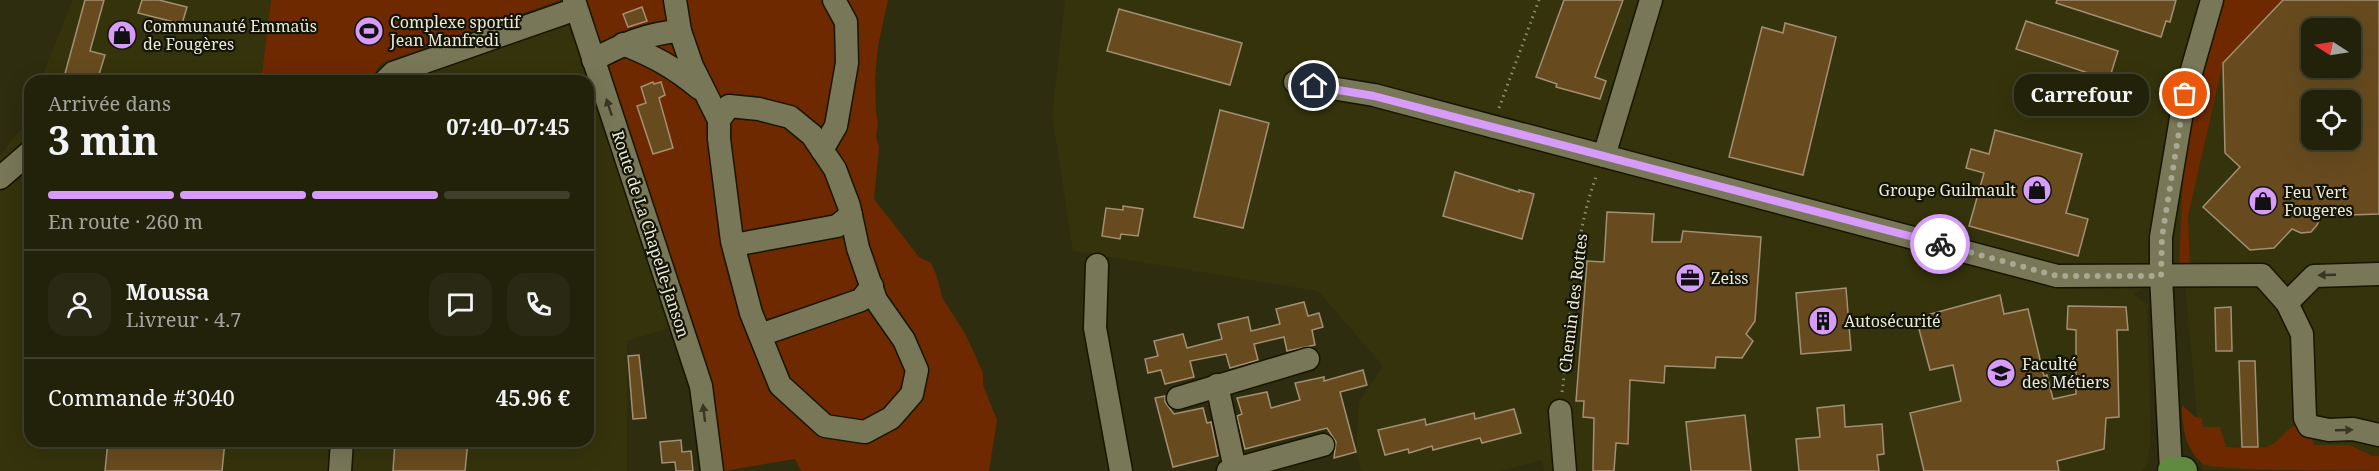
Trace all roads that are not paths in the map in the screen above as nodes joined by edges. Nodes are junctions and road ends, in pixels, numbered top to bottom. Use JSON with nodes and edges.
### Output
{"nodes":[{"id":1,"x":675,"y":0,"type":"edge"},
{"id":2,"x":834,"y":0,"type":"edge"},
{"id":3,"x":1651,"y":0,"type":"edge"},
{"id":4,"x":2212,"y":0,"type":"edge"},
{"id":5,"x":575,"y":5,"type":"edge"},
{"id":6,"x":680,"y":32,"type":"junction"},
{"id":7,"x":623,"y":44,"type":"junction"},
{"id":8,"x":593,"y":60,"type":"junction"},
{"id":9,"x":391,"y":75,"type":"edge"},
{"id":10,"x":1295,"y":82,"type":"dead end"},
{"id":11,"x":705,"y":93,"type":"junction"},
{"id":12,"x":719,"y":120,"type":"junction"},
{"id":13,"x":822,"y":150,"type":"junction"},
{"id":14,"x":1604,"y":156,"type":"junction"},
{"id":15,"x":24,"y":157,"type":"edge"},
{"id":16,"x":0,"y":178,"type":"edge"},
{"id":17,"x":851,"y":215,"type":"junction"},
{"id":18,"x":734,"y":245,"type":"junction"},
{"id":19,"x":1097,"y":265,"type":"dead end"},
{"id":20,"x":2379,"y":274,"type":"edge"},
{"id":21,"x":2162,"y":284,"type":"junction"},
{"id":22,"x":872,"y":286,"type":"junction"},
{"id":23,"x":2287,"y":303,"type":"junction"},
{"id":24,"x":760,"y":335,"type":"junction"},
{"id":25,"x":1308,"y":359,"type":"dead end"},
{"id":26,"x":1217,"y":385,"type":"junction"},
{"id":27,"x":1178,"y":398,"type":"dead end"},
{"id":28,"x":1560,"y":411,"type":"road end"},
{"id":29,"x":2379,"y":435,"type":"edge"},
{"id":30,"x":1323,"y":445,"type":"dead end"},
{"id":31,"x":342,"y":447,"type":"edge"},
{"id":32,"x":1232,"y":470,"type":"edge"},
{"id":33,"x":340,"y":471,"type":"edge"},
{"id":34,"x":712,"y":471,"type":"edge"},
{"id":35,"x":1121,"y":471,"type":"edge"},
{"id":36,"x":1565,"y":471,"type":"edge"},
{"id":37,"x":2171,"y":471,"type":"edge"},
{"id":38,"x":2183,"y":471,"type":"edge"}],
"edges":[{"from":1,"to":6,"type":"street"},
{"from":2,"to":13,"type":"street"},
{"from":3,"to":14,"type":"street"},
{"from":4,"to":21,"type":"street"},
{"from":5,"to":8,"type":"street","name":"Route de La Chapelle-Janson"},
{"from":5,"to":9,"type":"street"},
{"from":6,"to":7,"type":"street"},
{"from":6,"to":11,"type":"street"},
{"from":7,"to":8,"type":"street"},
{"from":7,"to":11,"type":"street"},
{"from":34,"to":8,"type":"street","name":"Route de La Chapelle-Janson","one_way":true},
{"from":10,"to":14,"type":"street"},
{"from":11,"to":12,"type":"street"},
{"from":12,"to":13,"type":"street"},
{"from":12,"to":18,"type":"street"},
{"from":13,"to":17,"type":"street"},
{"from":14,"to":21,"type":"street"},
{"from":15,"to":16,"type":"street"},
{"from":17,"to":18,"type":"street"},
{"from":17,"to":22,"type":"street"},
{"from":18,"to":24,"type":"street"},
{"from":19,"to":35,"type":"street"},
{"from":20,"to":23,"type":"street","one_way":true},
{"from":21,"to":23,"type":"street"},
{"from":21,"to":37,"type":"street"},
{"from":22,"to":24,"type":"street"},
{"from":22,"to":24,"type":"street"},
{"from":23,"to":29,"type":"street","one_way":true},
{"from":25,"to":26,"type":"street"},
{"from":26,"to":27,"type":"street"},
{"from":26,"to":32,"type":"street"},
{"from":28,"to":36,"type":"street"},
{"from":30,"to":32,"type":"street"},
{"from":31,"to":33,"type":"street"},
{"from":37,"to":38,"type":"main road"}]}
